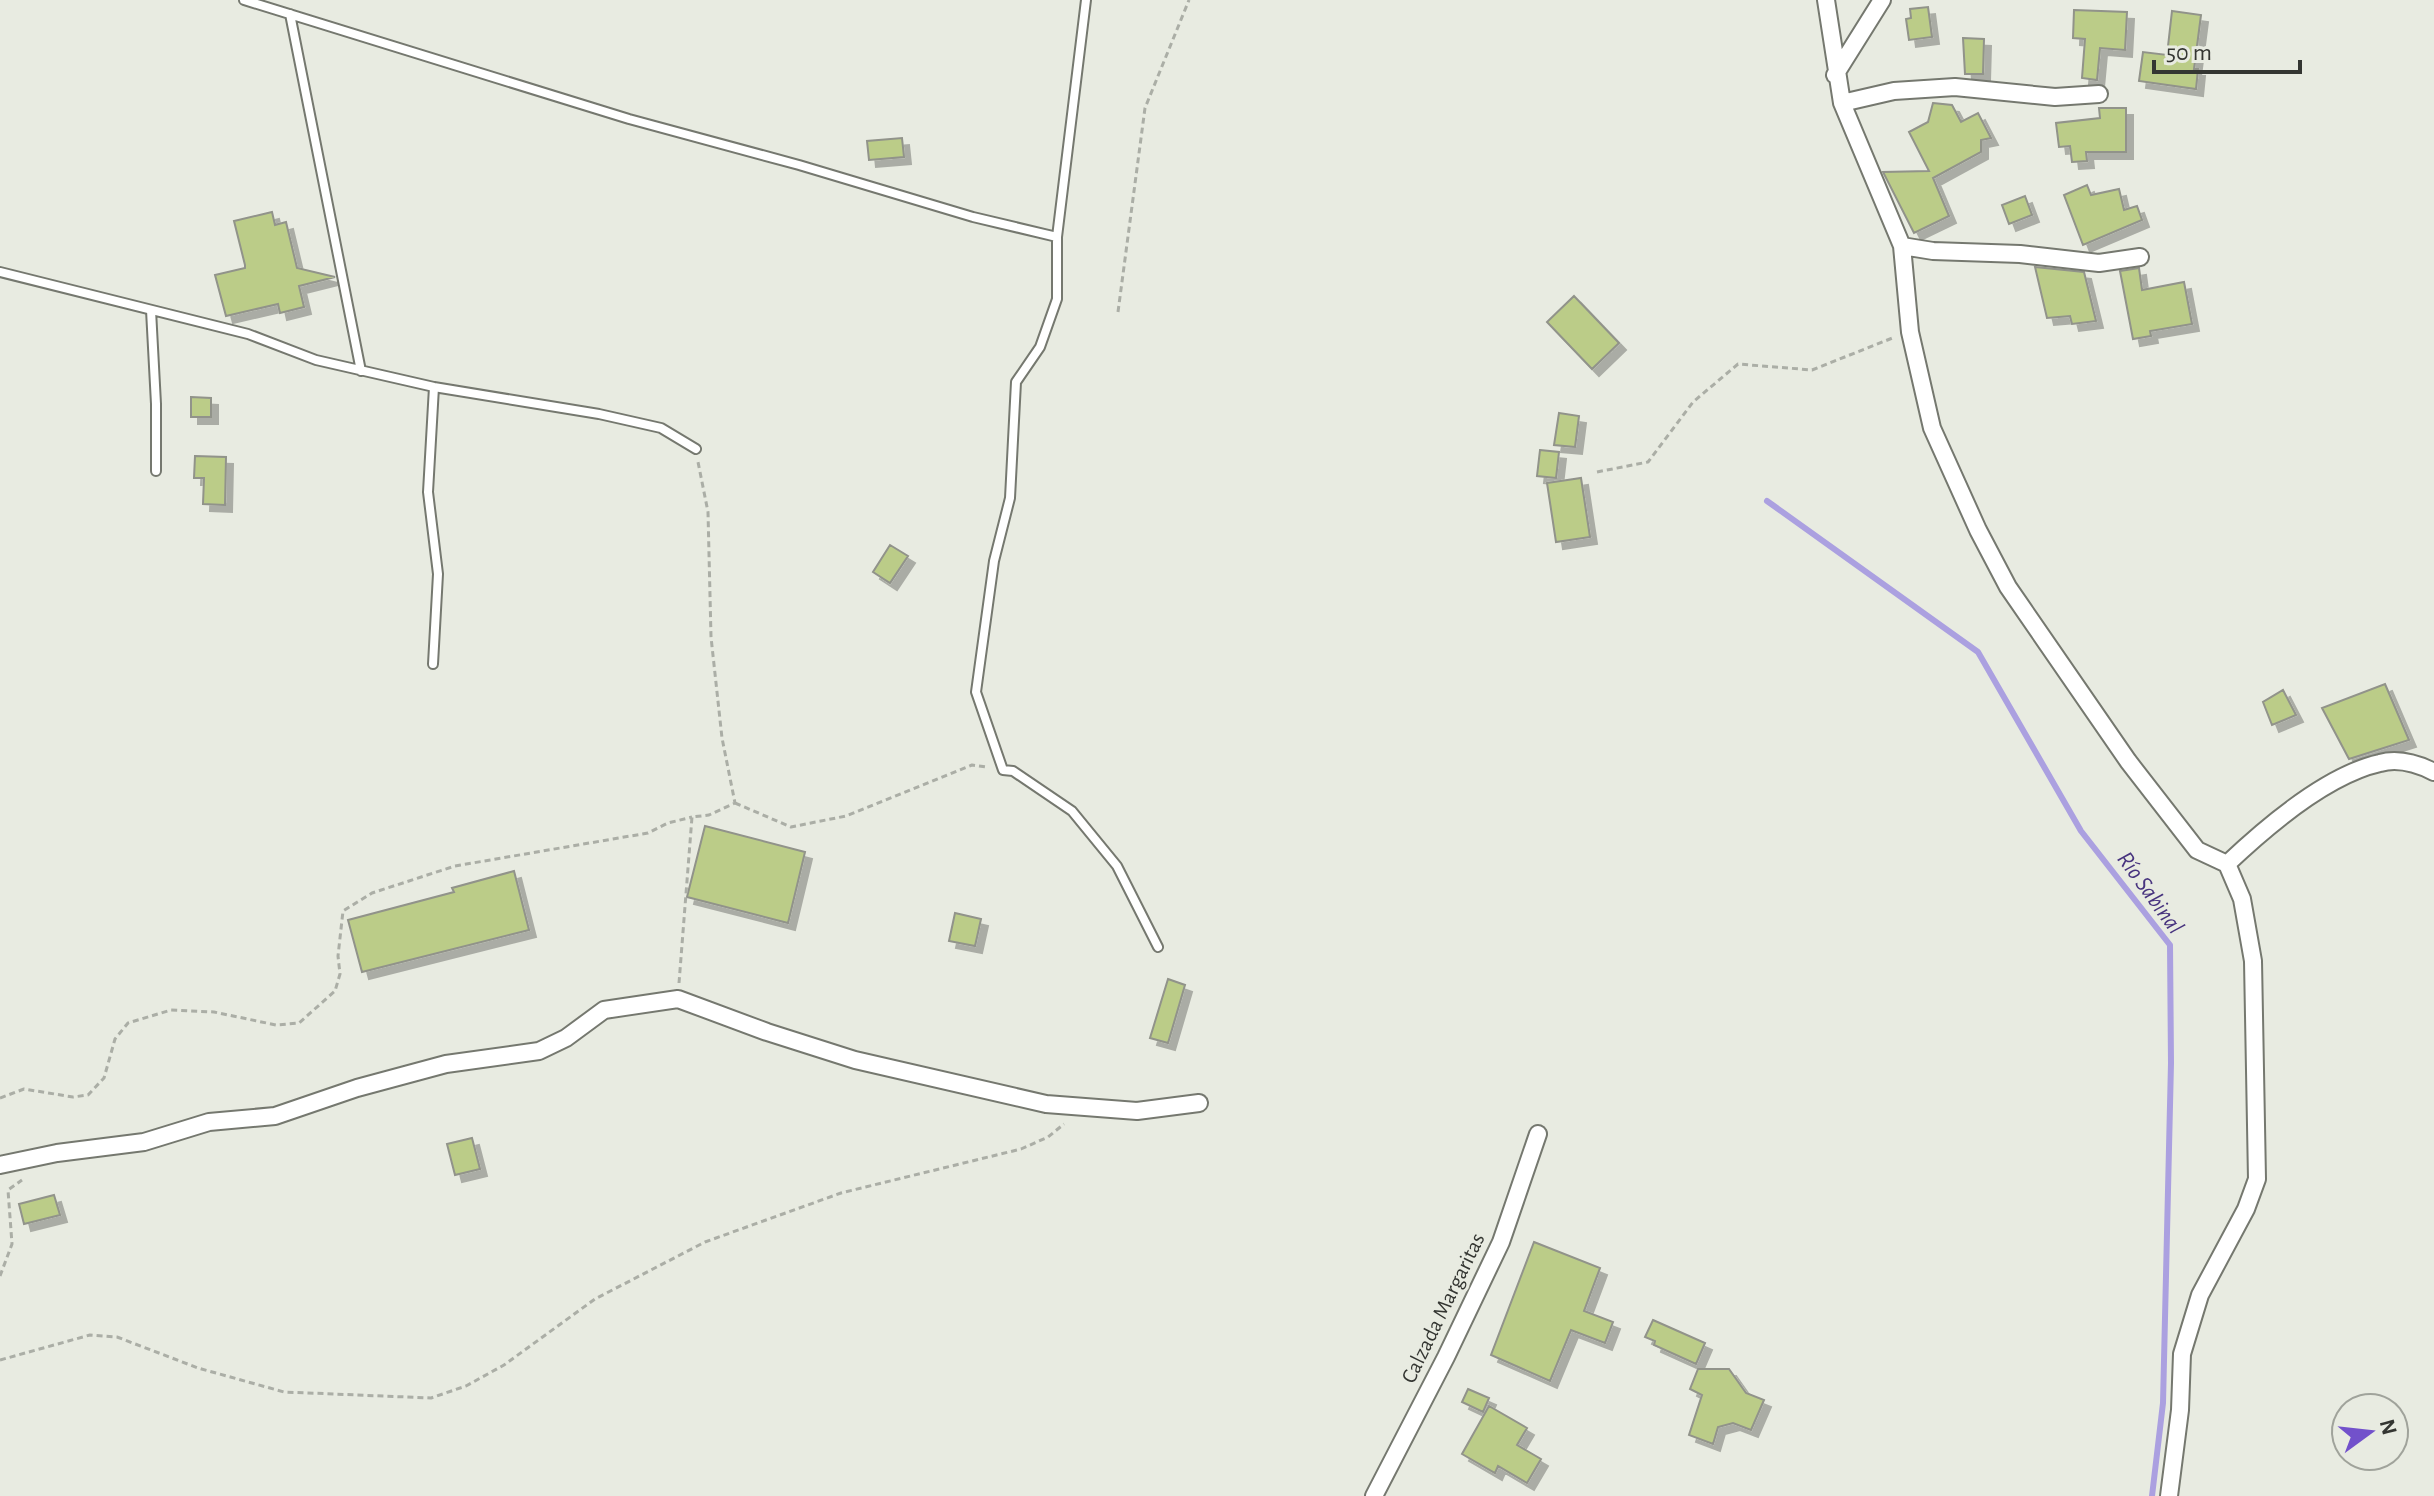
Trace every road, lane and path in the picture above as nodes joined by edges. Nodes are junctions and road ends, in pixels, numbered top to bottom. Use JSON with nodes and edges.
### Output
{"nodes":[{"id":1,"x":244,"y":0,"type":"edge"},
{"id":2,"x":1086,"y":0,"type":"edge"},
{"id":3,"x":1189,"y":0,"type":"edge"},
{"id":4,"x":1826,"y":0,"type":"edge"},
{"id":5,"x":1882,"y":0,"type":"edge"},
{"id":6,"x":290,"y":14,"type":"junction"},
{"id":7,"x":1835,"y":75,"type":"junction"},
{"id":8,"x":2099,"y":94,"type":"dead end"},
{"id":9,"x":1842,"y":103,"type":"junction"},
{"id":10,"x":1057,"y":237,"type":"junction"},
{"id":11,"x":1902,"y":246,"type":"junction"},
{"id":12,"x":2140,"y":257,"type":"dead end"},
{"id":13,"x":0,"y":272,"type":"edge"},
{"id":14,"x":151,"y":310,"type":"junction"},
{"id":15,"x":1118,"y":312,"type":"dead end"},
{"id":16,"x":1910,"y":332,"type":"junction"},
{"id":17,"x":361,"y":371,"type":"junction"},
{"id":18,"x":434,"y":387,"type":"junction"},
{"id":19,"x":696,"y":449,"type":"joint"},
{"id":20,"x":156,"y":471,"type":"dead end"},
{"id":21,"x":1597,"y":472,"type":"dead end"},
{"id":22,"x":433,"y":664,"type":"dead end"},
{"id":23,"x":1003,"y":770,"type":"junction"},
{"id":24,"x":2434,"y":772,"type":"edge"},
{"id":25,"x":735,"y":803,"type":"junction"},
{"id":26,"x":692,"y":817,"type":"junction"},
{"id":27,"x":2227,"y":864,"type":"junction"},
{"id":28,"x":1158,"y":947,"type":"dead end"},
{"id":29,"x":678,"y":999,"type":"junction"},
{"id":30,"x":0,"y":1098,"type":"edge"},
{"id":31,"x":1199,"y":1103,"type":"dead end"},
{"id":32,"x":1085,"y":1107,"type":"junction"},
{"id":33,"x":1538,"y":1134,"type":"dead end"},
{"id":34,"x":0,"y":1165,"type":"edge"},
{"id":35,"x":33,"y":1172,"type":"dead end"},
{"id":36,"x":0,"y":1276,"type":"edge"},
{"id":37,"x":0,"y":1360,"type":"edge"},
{"id":38,"x":1374,"y":1496,"type":"edge"},
{"id":39,"x":2169,"y":1496,"type":"edge"}],
"edges":[{"from":1,"to":6,"type":"lane"},
{"from":2,"to":10,"type":"lane"},
{"from":3,"to":15,"type":"path"},
{"from":4,"to":7,"type":"street"},
{"from":5,"to":7,"type":"street"},
{"from":6,"to":10,"type":"lane"},
{"from":6,"to":17,"type":"lane"},
{"from":7,"to":9,"type":"street"},
{"from":8,"to":9,"type":"street"},
{"from":9,"to":11,"type":"street"},
{"from":10,"to":23,"type":"lane"},
{"from":11,"to":12,"type":"street"},
{"from":11,"to":16,"type":"street"},
{"from":13,"to":14,"type":"lane"},
{"from":14,"to":17,"type":"lane"},
{"from":14,"to":20,"type":"lane"},
{"from":16,"to":21,"type":"path"},
{"from":16,"to":27,"type":"street"},
{"from":17,"to":18,"type":"lane"},
{"from":18,"to":19,"type":"lane"},
{"from":18,"to":22,"type":"lane"},
{"from":19,"to":25,"type":"path"},
{"from":23,"to":25,"type":"path"},
{"from":23,"to":28,"type":"lane"},
{"from":24,"to":27,"type":"street"},
{"from":25,"to":26,"type":"path"},
{"from":26,"to":29,"type":"path"},
{"from":26,"to":30,"type":"path"},
{"from":27,"to":39,"type":"street"},
{"from":29,"to":32,"type":"street"},
{"from":29,"to":34,"type":"street"},
{"from":31,"to":32,"type":"street"},
{"from":32,"to":37,"type":"path"},
{"from":33,"to":38,"type":"street","name":"Calzada Margaritas"},
{"from":35,"to":36,"type":"path"}]}
